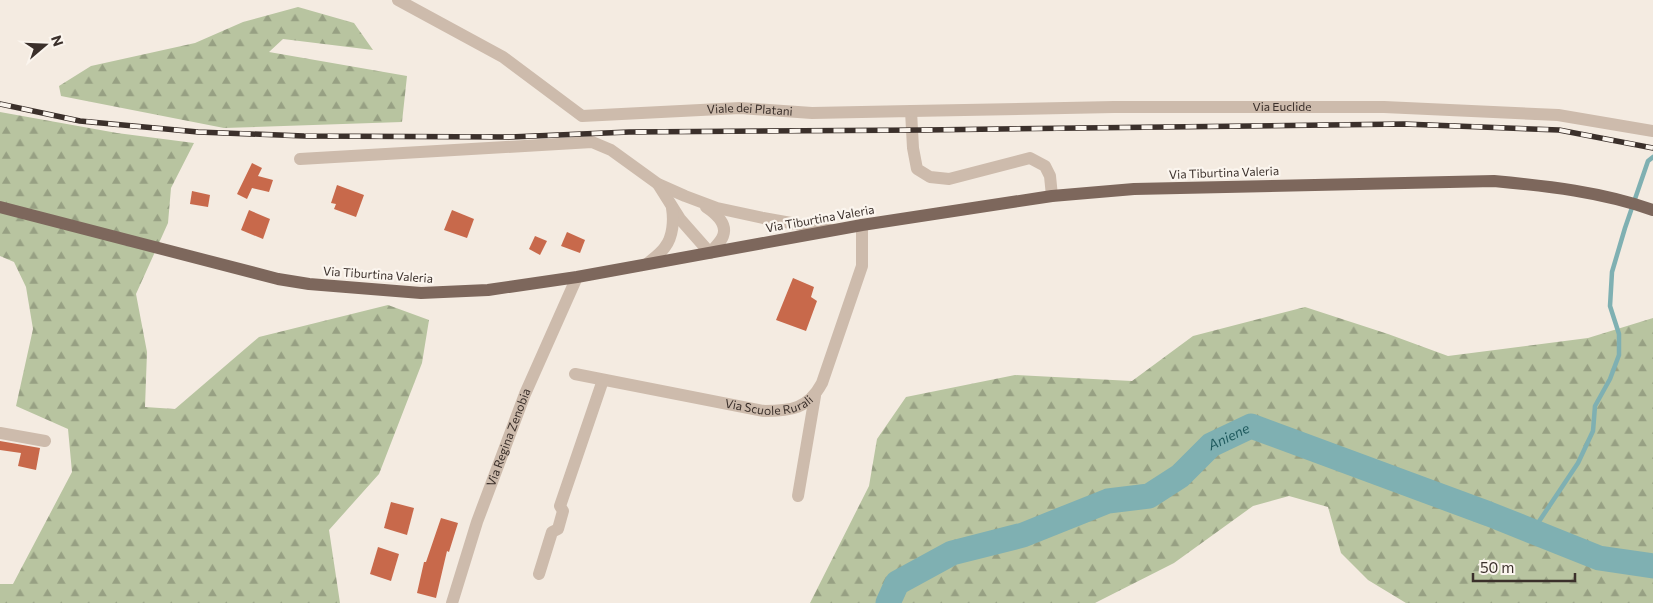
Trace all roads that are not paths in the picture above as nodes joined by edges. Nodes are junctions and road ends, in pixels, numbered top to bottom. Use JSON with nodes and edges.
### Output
{"nodes":[{"id":1,"x":398,"y":0,"type":"edge"},
{"id":2,"x":911,"y":115,"type":"junction"},
{"id":3,"x":1653,"y":130,"type":"edge"},
{"id":4,"x":300,"y":159,"type":"dead end"},
{"id":5,"x":658,"y":184,"type":"junction"},
{"id":6,"x":1052,"y":196,"type":"junction"},
{"id":7,"x":698,"y":201,"type":"junction"},
{"id":8,"x":671,"y":203,"type":"junction"},
{"id":9,"x":0,"y":207,"type":"edge"},
{"id":10,"x":1653,"y":210,"type":"edge"},
{"id":11,"x":862,"y":225,"type":"junction"},
{"id":12,"x":833,"y":231,"type":"junction"},
{"id":13,"x":710,"y":252,"type":"junction"},
{"id":14,"x":648,"y":264,"type":"junction"},
{"id":15,"x":576,"y":277,"type":"junction"},
{"id":16,"x":575,"y":374,"type":"dead end"},
{"id":17,"x":603,"y":380,"type":"junction"},
{"id":18,"x":815,"y":396,"type":"junction"},
{"id":19,"x":0,"y":433,"type":"edge"},
{"id":20,"x":45,"y":441,"type":"dead end"},
{"id":21,"x":798,"y":496,"type":"dead end"},
{"id":22,"x":539,"y":574,"type":"dead end"},
{"id":23,"x":452,"y":603,"type":"edge"}],
"edges":[{"from":1,"to":2,"type":"street","name":"Viale dei Platani"},
{"from":2,"to":3,"type":"street","name":"Via Euclide"},
{"from":2,"to":6,"type":"street"},
{"from":4,"to":5,"type":"street"},
{"from":5,"to":7,"type":"street"},
{"from":5,"to":8,"type":"street"},
{"from":6,"to":10,"type":"main road","name":"Via Tiburtina Valeria"},
{"from":6,"to":11,"type":"main road","name":"Via Tiburtina Valeria"},
{"from":7,"to":12,"type":"street"},
{"from":7,"to":13,"type":"street"},
{"from":8,"to":13,"type":"street"},
{"from":8,"to":14,"type":"street"},
{"from":9,"to":15,"type":"main road","name":"Via Tiburtina Valeria"},
{"from":11,"to":12,"type":"main road","name":"Via Tiburtina Valeria"},
{"from":11,"to":18,"type":"street","name":"Via Scuole Rurali"},
{"from":12,"to":13,"type":"main road","name":"Via Tiburtina Valeria"},
{"from":13,"to":14,"type":"main road","name":"Via Tiburtina Valeria"},
{"from":14,"to":15,"type":"main road","name":"Via Tiburtina Valeria"},
{"from":15,"to":23,"type":"street","name":"Via Regina Zenobia"},
{"from":16,"to":17,"type":"street","name":"Via Scuole Rurali"},
{"from":17,"to":18,"type":"street","name":"Via Scuole Rurali"},
{"from":17,"to":22,"type":"street"},
{"from":18,"to":21,"type":"street"},
{"from":19,"to":20,"type":"street"}]}
